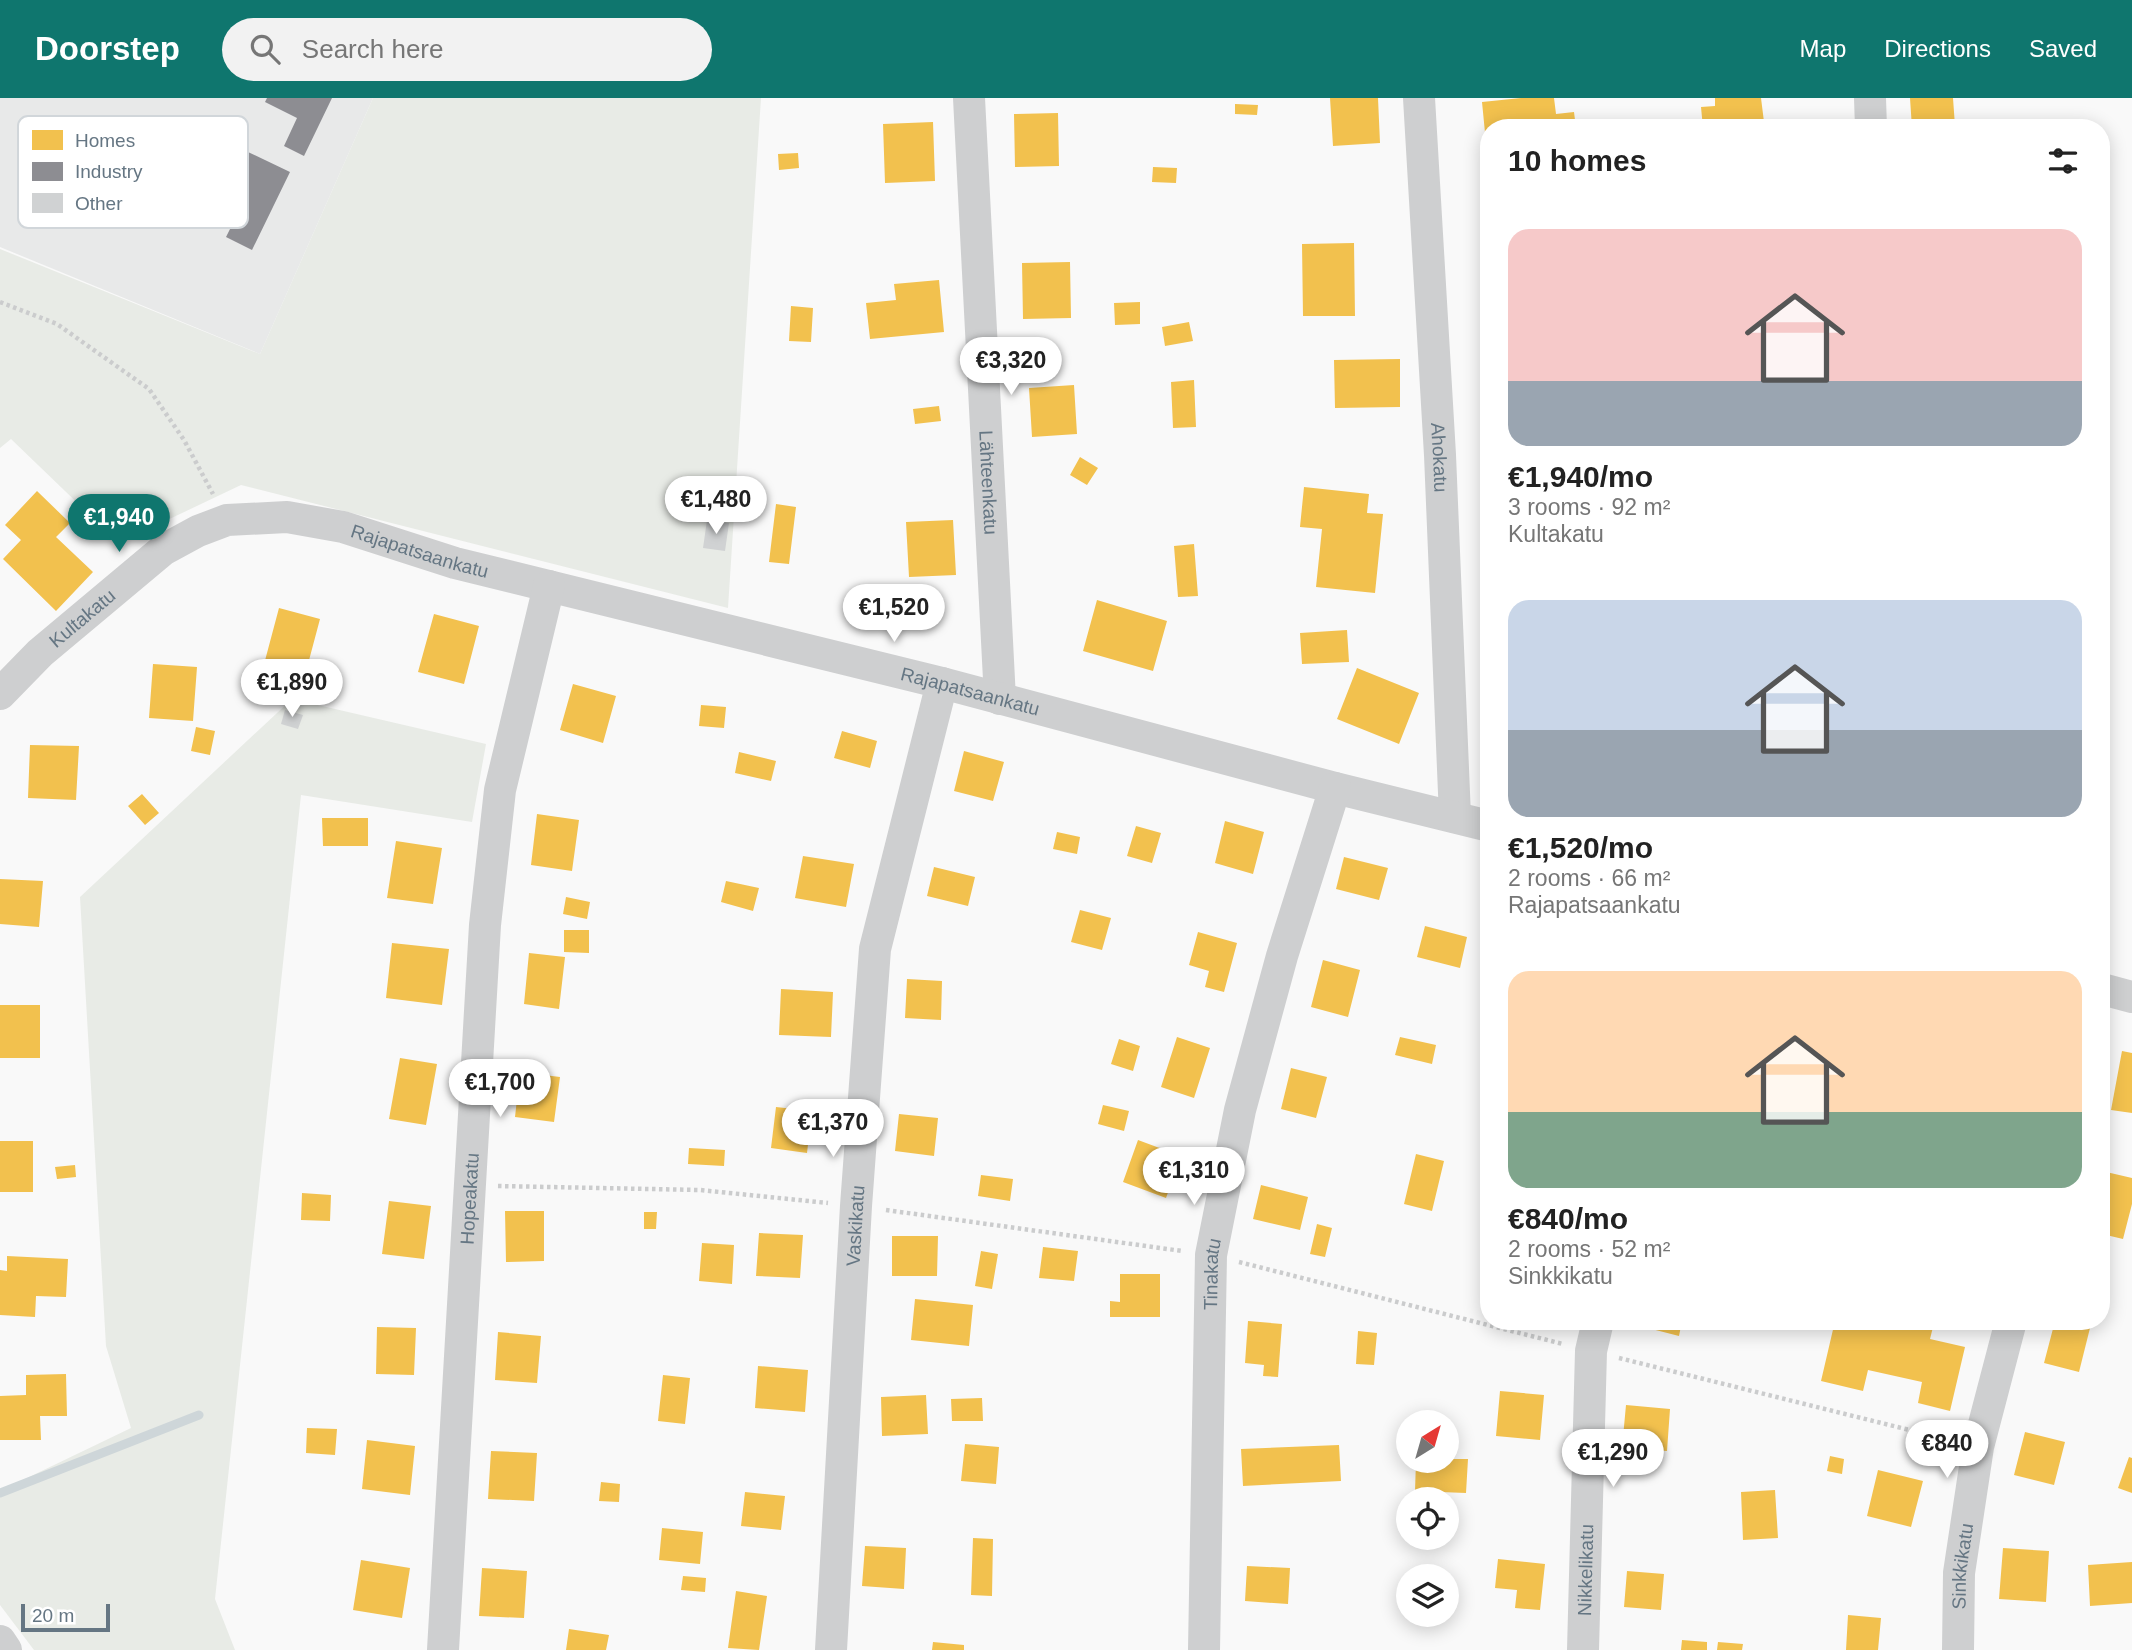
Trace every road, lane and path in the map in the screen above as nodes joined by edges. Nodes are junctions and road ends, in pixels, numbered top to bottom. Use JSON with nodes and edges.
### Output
{"nodes":[{"id":1,"x":969,"y":98,"type":"edge"},
{"id":2,"x":1419,"y":98,"type":"edge"},
{"id":3,"x":1870,"y":98,"type":"edge"},
{"id":4,"x":1871,"y":119,"type":"edge"},
{"id":5,"x":0,"y":302,"type":"edge"},
{"id":6,"x":287,"y":517,"type":"joint"},
{"id":7,"x":227,"y":520,"type":"junction"},
{"id":8,"x":549,"y":586,"type":"junction"},
{"id":9,"x":942,"y":683,"type":"junction"},
{"id":10,"x":0,"y":694,"type":"edge"},
{"id":11,"x":1000,"y":699,"type":"junction"},
{"id":12,"x":1335,"y":788,"type":"junction"},
{"id":13,"x":1455,"y":817,"type":"junction"},
{"id":14,"x":1480,"y":824,"type":"edge"},
{"id":15,"x":2110,"y":991,"type":"edge"},
{"id":16,"x":2132,"y":997,"type":"edge"},
{"id":17,"x":1596,"y":1330,"type":"edge"},
{"id":18,"x":2009,"y":1330,"type":"edge"},
{"id":19,"x":0,"y":1641,"type":"edge"},
{"id":20,"x":6,"y":1650,"type":"edge"},
{"id":21,"x":443,"y":1650,"type":"edge"},
{"id":22,"x":831,"y":1650,"type":"edge"},
{"id":23,"x":1204,"y":1650,"type":"edge"},
{"id":24,"x":1583,"y":1650,"type":"edge"},
{"id":25,"x":1958,"y":1650,"type":"edge"}],
"edges":[{"from":1,"to":11,"type":"street","name":"Lähteenkatu"},
{"from":2,"to":13,"type":"street","name":"Ahokatu"},
{"from":3,"to":4,"type":"street"},
{"from":5,"to":7,"type":"path"},
{"from":6,"to":7,"type":"street","name":"Kultakatu"},
{"from":6,"to":8,"type":"street","name":"Rajapatsaankatu"},
{"from":7,"to":10,"type":"street","name":"Kultakatu"},
{"from":8,"to":9,"type":"street","name":"Rajapatsaankatu"},
{"from":8,"to":21,"type":"street","name":"Hopeakatu"},
{"from":9,"to":11,"type":"street","name":"Rajapatsaankatu"},
{"from":9,"to":22,"type":"street","name":"Vaskikatu"},
{"from":11,"to":12,"type":"street","name":"Rajapatsaankatu"},
{"from":12,"to":13,"type":"street","name":"Rajapatsaankatu"},
{"from":12,"to":23,"type":"street","name":"Tinakatu"},
{"from":13,"to":14,"type":"street","name":"Rajapatsaankatu"},
{"from":15,"to":16,"type":"street"},
{"from":17,"to":24,"type":"street","name":"Nikkelikatu"},
{"from":18,"to":25,"type":"street","name":"Sinkkikatu"},
{"from":19,"to":20,"type":"street"}]}
